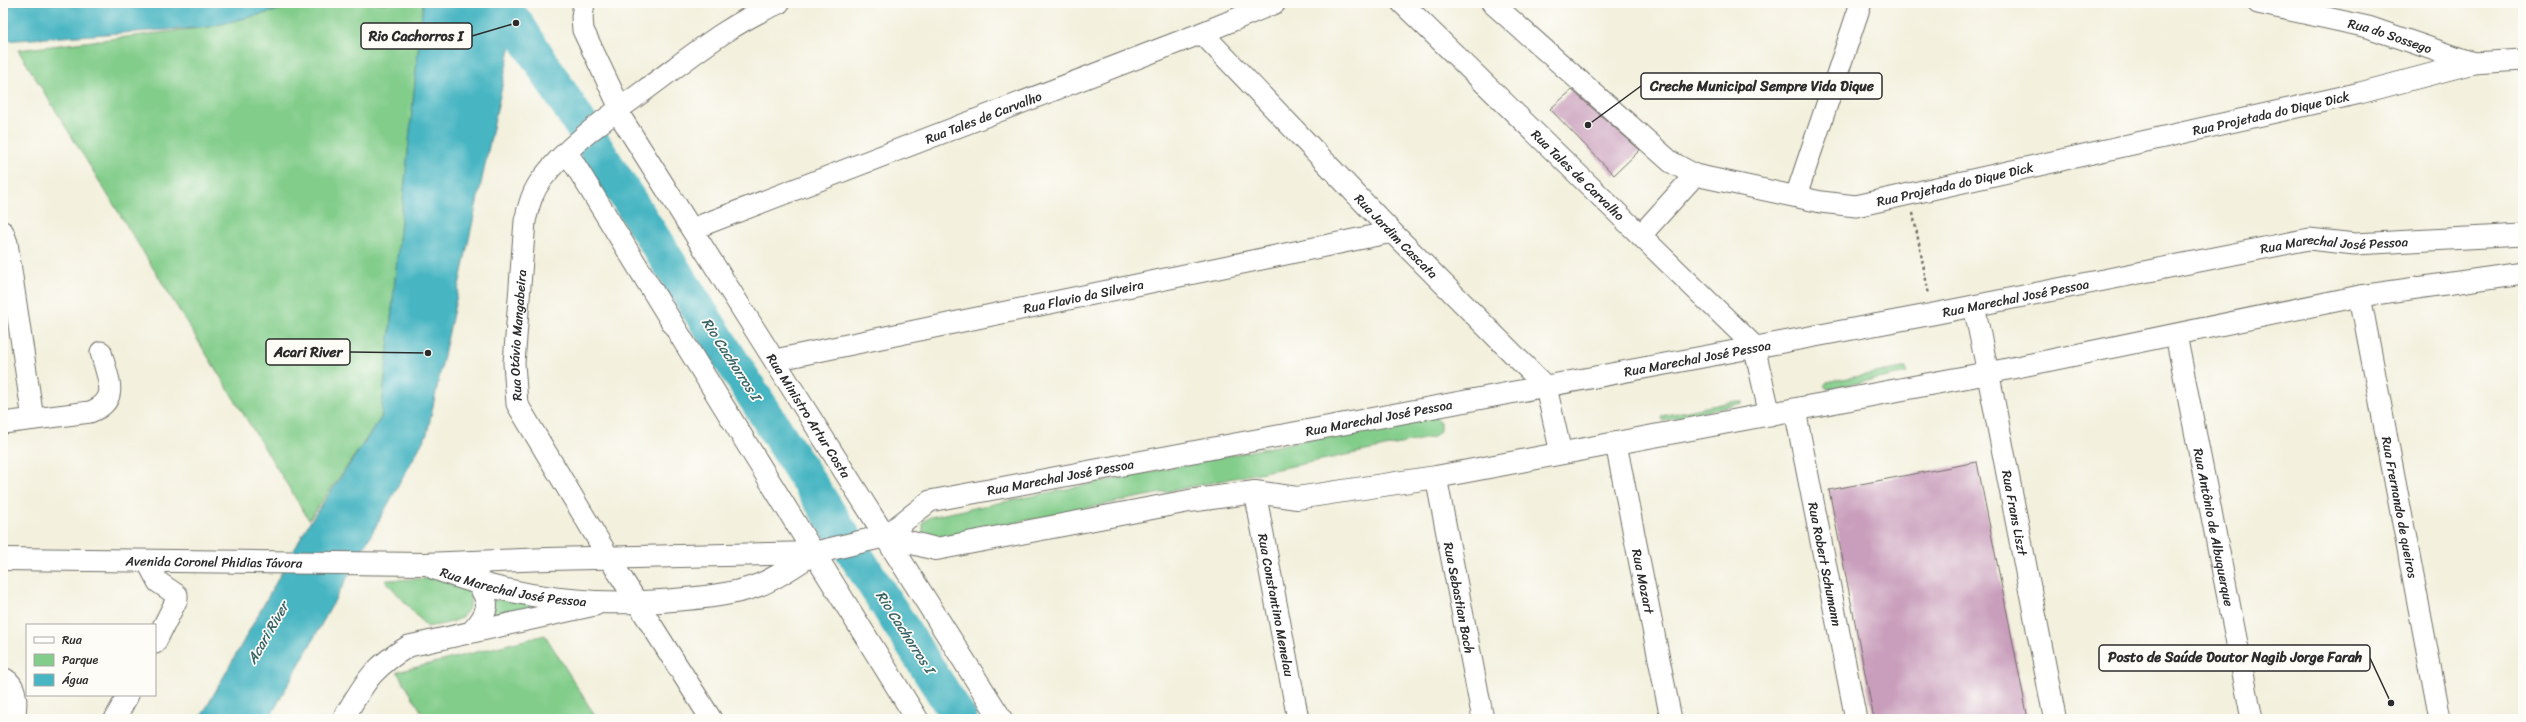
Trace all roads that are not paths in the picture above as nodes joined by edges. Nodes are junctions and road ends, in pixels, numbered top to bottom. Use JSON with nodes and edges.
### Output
{"nodes":[{"id":1,"x":584,"y":3,"type":"edge"},
{"id":2,"x":779,"y":3,"type":"edge"},
{"id":3,"x":1275,"y":3,"type":"edge"},
{"id":4,"x":1402,"y":3,"type":"edge"},
{"id":5,"x":1492,"y":3,"type":"edge"},
{"id":6,"x":1861,"y":3,"type":"edge"},
{"id":7,"x":2258,"y":3,"type":"edge"},
{"id":8,"x":1202,"y":33,"type":"junction"},
{"id":9,"x":2523,"y":60,"type":"edge"},
{"id":10,"x":2473,"y":63,"type":"junction"},
{"id":11,"x":619,"y":110,"type":"junction"},
{"id":12,"x":572,"y":148,"type":"junction"},
{"id":13,"x":1695,"y":175,"type":"junction"},
{"id":14,"x":1796,"y":196,"type":"junction"},
{"id":15,"x":692,"y":230,"type":"junction"},
{"id":16,"x":3,"y":232,"type":"edge"},
{"id":17,"x":1392,"y":232,"type":"junction"},
{"id":18,"x":1641,"y":235,"type":"junction"},
{"id":19,"x":2523,"y":235,"type":"edge"},
{"id":20,"x":2523,"y":272,"type":"edge"},
{"id":21,"x":2360,"y":296,"type":"junction"},
{"id":22,"x":1974,"y":306,"type":"junction"},
{"id":23,"x":2176,"y":336,"type":"junction"},
{"id":24,"x":1754,"y":346,"type":"junction"},
{"id":25,"x":101,"y":352,"type":"dead end"},
{"id":26,"x":775,"y":360,"type":"junction"},
{"id":27,"x":1988,"y":373,"type":"junction"},
{"id":28,"x":1546,"y":387,"type":"junction"},
{"id":29,"x":1795,"y":410,"type":"junction"},
{"id":30,"x":1770,"y":415,"type":"junction"},
{"id":31,"x":33,"y":419,"type":"junction"},
{"id":32,"x":3,"y":423,"type":"edge"},
{"id":33,"x":1616,"y":444,"type":"junction"},
{"id":34,"x":1561,"y":453,"type":"junction"},
{"id":35,"x":1436,"y":476,"type":"junction"},
{"id":36,"x":1255,"y":492,"type":"junction"},
{"id":37,"x":876,"y":538,"type":"junction"},
{"id":38,"x":825,"y":550,"type":"junction"},
{"id":39,"x":609,"y":558,"type":"junction"},
{"id":40,"x":3,"y":559,"type":"edge"},
{"id":41,"x":147,"y":561,"type":"junction"},
{"id":42,"x":484,"y":562,"type":"junction"},
{"id":43,"x":425,"y":564,"type":"junction"},
{"id":44,"x":478,"y":584,"type":"junction"},
{"id":45,"x":668,"y":601,"type":"junction"},
{"id":46,"x":600,"y":604,"type":"junction"},
{"id":47,"x":637,"y":604,"type":"junction"},
{"id":48,"x":473,"y":630,"type":"junction"},
{"id":49,"x":655,"y":632,"type":"junction"},
{"id":50,"x":156,"y":641,"type":"edge"},
{"id":51,"x":3,"y":678,"type":"edge"},
{"id":52,"x":127,"y":696,"type":"edge"},
{"id":53,"x":14,"y":719,"type":"edge"},
{"id":54,"x":115,"y":719,"type":"edge"},
{"id":55,"x":343,"y":719,"type":"edge"},
{"id":56,"x":711,"y":719,"type":"edge"},
{"id":57,"x":917,"y":719,"type":"edge"},
{"id":58,"x":1001,"y":719,"type":"edge"},
{"id":59,"x":1298,"y":719,"type":"edge"},
{"id":60,"x":1483,"y":719,"type":"edge"},
{"id":61,"x":1671,"y":719,"type":"edge"},
{"id":62,"x":1856,"y":719,"type":"edge"},
{"id":63,"x":2055,"y":719,"type":"edge"},
{"id":64,"x":2252,"y":719,"type":"edge"},
{"id":65,"x":2440,"y":719,"type":"edge"}],
"edges":[{"from":1,"to":11,"type":"street"},
{"from":2,"to":11,"type":"street"},
{"from":3,"to":8,"type":"street","name":"Rua Tales de Carvalho"},
{"from":4,"to":18,"type":"street","name":"Rua Tales de Carvalho"},
{"from":5,"to":13,"type":"street","name":"Rua Projetada do Dique Dick"},
{"from":6,"to":14,"type":"street"},
{"from":7,"to":10,"type":"street","name":"Rua do Sossego"},
{"from":8,"to":15,"type":"street","name":"Rua Tales de Carvalho"},
{"from":8,"to":17,"type":"street","name":"Rua Jardim Cascata"},
{"from":9,"to":10,"type":"street"},
{"from":10,"to":14,"type":"street","name":"Rua Projetada do Dique Dick"},
{"from":11,"to":12,"type":"street","name":"Rua Otávio Mangabeira"},
{"from":11,"to":15,"type":"street","name":"Rua Ministro Artur Costa"},
{"from":12,"to":38,"type":"street"},
{"from":12,"to":39,"type":"street","name":"Rua Otávio Mangabeira"},
{"from":13,"to":14,"type":"street","name":"Rua Projetada do Dique Dick"},
{"from":13,"to":18,"type":"street"},
{"from":15,"to":26,"type":"street","name":"Rua Ministro Artur Costa"},
{"from":16,"to":31,"type":"street"},
{"from":17,"to":26,"type":"street","name":"Rua Flavio da Silveira"},
{"from":17,"to":28,"type":"street","name":"Rua Jardim Cascata"},
{"from":18,"to":24,"type":"street","name":"Rua Tales de Carvalho"},
{"from":19,"to":22,"type":"street","name":"Rua Marechal José Pessoa"},
{"from":20,"to":21,"type":"street","name":"Rua Marechal José Pessoa"},
{"from":21,"to":23,"type":"street","name":"Rua Marechal José Pessoa"},
{"from":21,"to":65,"type":"street","name":"Rua Frernando de queiros"},
{"from":22,"to":24,"type":"street","name":"Rua Marechal José Pessoa"},
{"from":22,"to":27,"type":"street","name":"Rua Frans Liszt"},
{"from":23,"to":27,"type":"street","name":"Rua Marechal José Pessoa"},
{"from":23,"to":64,"type":"street","name":"Rua Antônio de Albuquerque"},
{"from":24,"to":28,"type":"street","name":"Rua Marechal José Pessoa"},
{"from":24,"to":30,"type":"street"},
{"from":25,"to":31,"type":"street"},
{"from":26,"to":37,"type":"street","name":"Rua Ministro Artur Costa"},
{"from":27,"to":29,"type":"street","name":"Rua Marechal José Pessoa"},
{"from":27,"to":63,"type":"street","name":"Rua Frans Liszt"},
{"from":28,"to":34,"type":"street"},
{"from":28,"to":37,"type":"street","name":"Rua Marechal José Pessoa"},
{"from":29,"to":30,"type":"street","name":"Rua Marechal José Pessoa"},
{"from":29,"to":62,"type":"street","name":"Rua Robert Schumann"},
{"from":30,"to":33,"type":"street","name":"Rua Marechal José Pessoa"},
{"from":31,"to":32,"type":"street"},
{"from":33,"to":34,"type":"street","name":"Rua Marechal José Pessoa"},
{"from":33,"to":61,"type":"street","name":"Rua Mozart"},
{"from":34,"to":35,"type":"street","name":"Rua Marechal José Pessoa"},
{"from":35,"to":36,"type":"street","name":"Rua Marechal José Pessoa"},
{"from":35,"to":60,"type":"street","name":"Rua Sebastian Bach"},
{"from":36,"to":37,"type":"street","name":"Rua Marechal José Pessoa"},
{"from":36,"to":59,"type":"street","name":"Rua Constantino Menelau"},
{"from":37,"to":38,"type":"street","name":"Rua Marechal José Pessoa"},
{"from":37,"to":58,"type":"street","name":"Rua Ministro Artur Costa"},
{"from":38,"to":39,"type":"street","name":"Rua Marechal José Pessoa"},
{"from":38,"to":45,"type":"street","name":"Rua Marechal José Pessoa"},
{"from":38,"to":57,"type":"street"},
{"from":39,"to":42,"type":"street","name":"Rua Marechal José Pessoa"},
{"from":39,"to":47,"type":"street","name":"Rua Otávio Mangabeira"},
{"from":40,"to":41,"type":"street","name":"Avenida Coronel Phidias Távora"},
{"from":41,"to":43,"type":"street","name":"Avenida Coronel Phidias Távora"},
{"from":41,"to":50,"type":"street"},
{"from":42,"to":43,"type":"street","name":"Rua Marechal José Pessoa"},
{"from":42,"to":44,"type":"street"},
{"from":43,"to":44,"type":"street","name":"Rua Marechal José Pessoa"},
{"from":44,"to":46,"type":"street","name":"Rua Marechal José Pessoa"},
{"from":44,"to":48,"type":"street"},
{"from":45,"to":47,"type":"street","name":"Rua Marechal José Pessoa"},
{"from":45,"to":49,"type":"street"},
{"from":46,"to":47,"type":"street","name":"Rua Marechal José Pessoa"},
{"from":46,"to":48,"type":"street"},
{"from":47,"to":49,"type":"street","name":"Rua Otávio Mangabeira"},
{"from":48,"to":55,"type":"street"},
{"from":49,"to":56,"type":"street","name":"Rua Otávio Mangabeira"},
{"from":51,"to":53,"type":"street"},
{"from":52,"to":54,"type":"street"}]}
